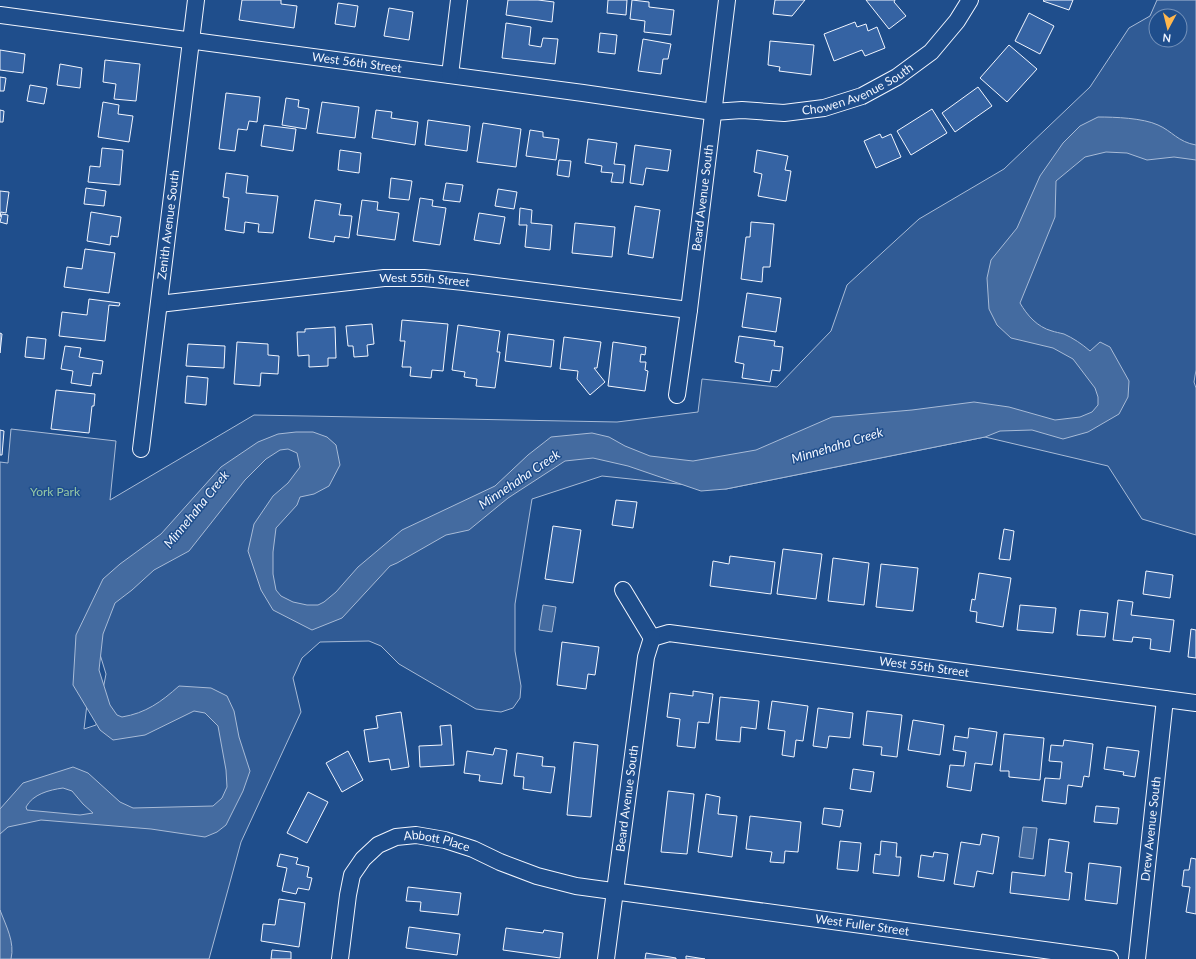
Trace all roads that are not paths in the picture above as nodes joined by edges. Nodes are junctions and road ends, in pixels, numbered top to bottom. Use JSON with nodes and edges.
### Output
{"nodes":[{"id":1,"x":196,"y":0,"type":"edge"},
{"id":2,"x":459,"y":0,"type":"edge"},
{"id":3,"x":727,"y":0,"type":"edge"},
{"id":4,"x":970,"y":0,"type":"edge"},
{"id":5,"x":0,"y":14,"type":"edge"},
{"id":6,"x":191,"y":40,"type":"junction"},
{"id":7,"x":450,"y":75,"type":"junction"},
{"id":8,"x":713,"y":112,"type":"junction"},
{"id":9,"x":159,"y":304,"type":"junction"},
{"id":10,"x":689,"y":310,"type":"junction"},
{"id":11,"x":677,"y":395,"type":"dead end"},
{"id":12,"x":141,"y":449,"type":"dead end"},
{"id":13,"x":623,"y":590,"type":"dead end"},
{"id":14,"x":652,"y":638,"type":"junction"},
{"id":15,"x":1165,"y":699,"type":"junction"},
{"id":16,"x":1196,"y":703,"type":"edge"},
{"id":17,"x":615,"y":892,"type":"junction"},
{"id":18,"x":340,"y":959,"type":"edge"},
{"id":19,"x":606,"y":959,"type":"edge"},
{"id":20,"x":1110,"y":959,"type":"edge"},
{"id":21,"x":1138,"y":959,"type":"edge"}],
"edges":[{"from":1,"to":6,"type":"street","name":"Zenith Avenue South"},
{"from":2,"to":7,"type":"street"},
{"from":3,"to":8,"type":"street","name":"Beard Avenue South"},
{"from":4,"to":8,"type":"street","name":"Chowen Avenue South"},
{"from":5,"to":6,"type":"street","name":"West 56th Street"},
{"from":6,"to":7,"type":"street","name":"West 56th Street"},
{"from":6,"to":9,"type":"street","name":"Zenith Avenue South"},
{"from":7,"to":8,"type":"street","name":"West 56th Street"},
{"from":8,"to":10,"type":"street","name":"Beard Avenue South"},
{"from":9,"to":10,"type":"street","name":"West 55th Street"},
{"from":9,"to":12,"type":"street","name":"Zenith Avenue South"},
{"from":10,"to":11,"type":"street","name":"Beard Avenue South"},
{"from":13,"to":14,"type":"street"},
{"from":14,"to":15,"type":"street","name":"West 55th Street"},
{"from":14,"to":17,"type":"street","name":"Beard Avenue South"},
{"from":15,"to":16,"type":"street","name":"West 55th Street"},
{"from":15,"to":21,"type":"street","name":"Drew Avenue South"},
{"from":17,"to":18,"type":"street","name":"Abbott Place"},
{"from":17,"to":19,"type":"street","name":"Beard Avenue South"},
{"from":17,"to":20,"type":"street","name":"West Fuller Street"}]}
